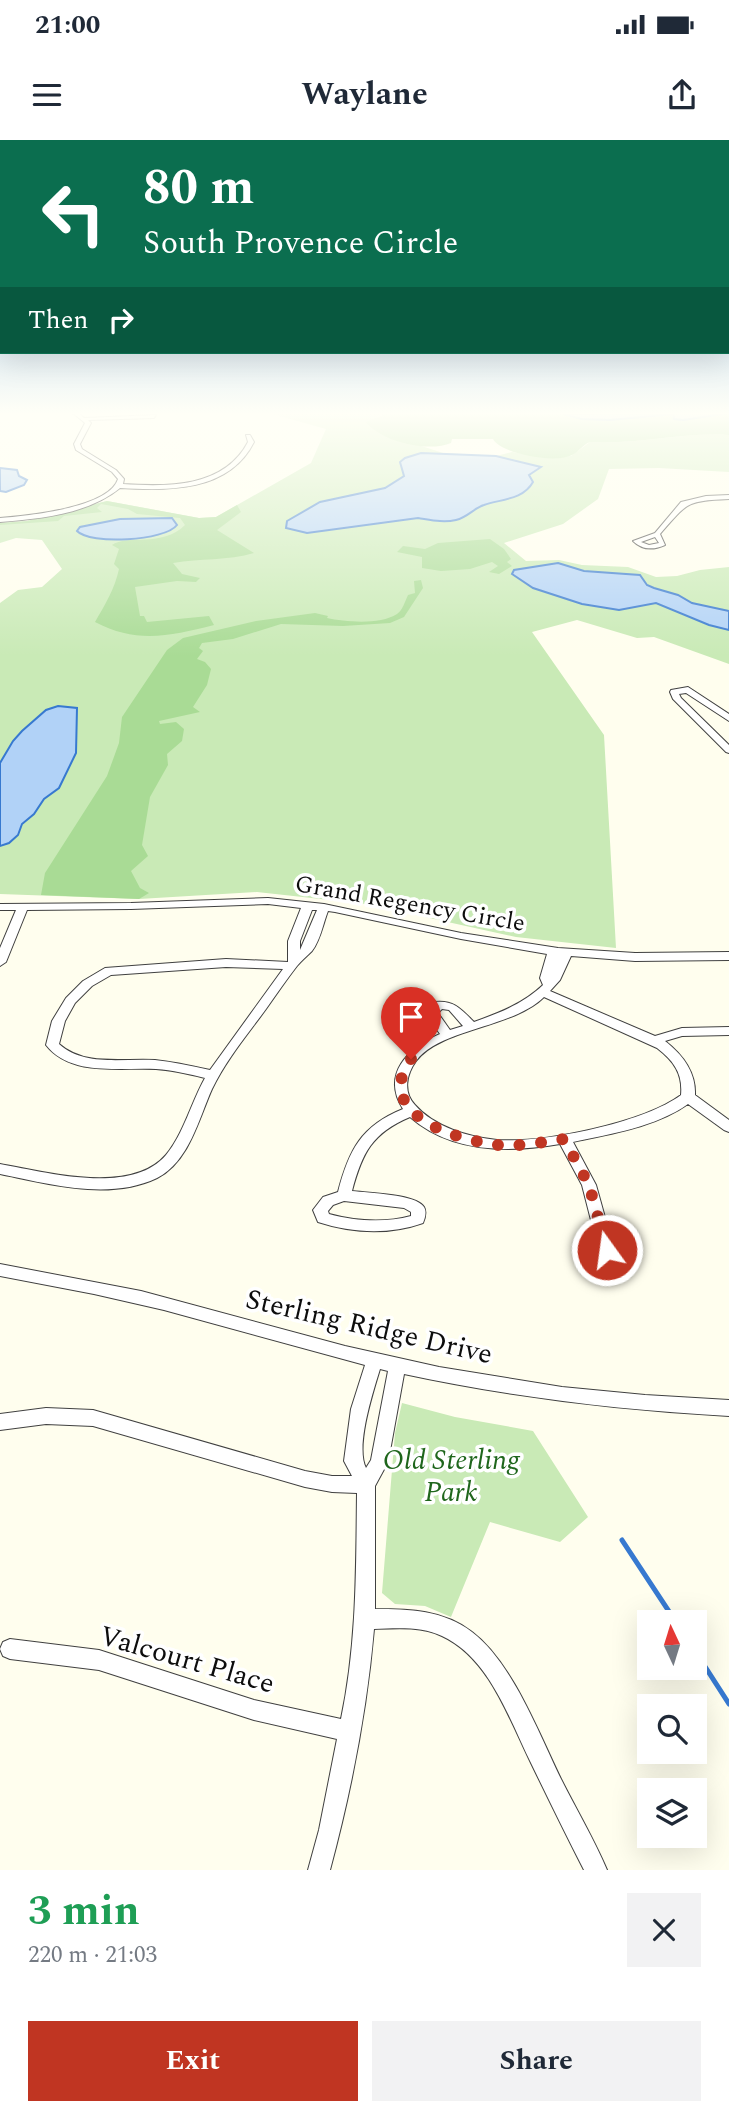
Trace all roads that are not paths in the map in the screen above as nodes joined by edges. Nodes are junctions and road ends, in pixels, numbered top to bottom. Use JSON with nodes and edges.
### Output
{"nodes":[{"id":1,"x":105,"y":494,"type":"edge"},
{"id":2,"x":729,"y":497,"type":"edge"},
{"id":3,"x":0,"y":520,"type":"edge"},
{"id":4,"x":657,"y":534,"type":"dead end"},
{"id":5,"x":729,"y":718,"type":"edge"},
{"id":6,"x":729,"y":750,"type":"edge"},
{"id":7,"x":308,"y":905,"type":"junction"},
{"id":8,"x":23,"y":907,"type":"junction"},
{"id":9,"x":324,"y":907,"type":"junction"},
{"id":10,"x":0,"y":908,"type":"edge"},
{"id":11,"x":560,"y":952,"type":"junction"},
{"id":12,"x":729,"y":956,"type":"edge"},
{"id":13,"x":0,"y":962,"type":"edge"},
{"id":14,"x":293,"y":964,"type":"junction"},
{"id":15,"x":546,"y":988,"type":"junction"},
{"id":16,"x":471,"y":1027,"type":"junction"},
{"id":17,"x":729,"y":1031,"type":"edge"},
{"id":18,"x":447,"y":1035,"type":"junction"},
{"id":19,"x":654,"y":1040,"type":"junction"},
{"id":20,"x":214,"y":1074,"type":"junction"},
{"id":21,"x":688,"y":1097,"type":"junction"},
{"id":22,"x":411,"y":1111,"type":"junction"},
{"id":23,"x":729,"y":1127,"type":"edge"},
{"id":24,"x":564,"y":1139,"type":"junction"},
{"id":25,"x":0,"y":1169,"type":"edge"},
{"id":26,"x":344,"y":1196,"type":"junction"},
{"id":27,"x":0,"y":1270,"type":"edge"},
{"id":28,"x":613,"y":1275,"type":"dead end"},
{"id":29,"x":375,"y":1360,"type":"junction"},
{"id":30,"x":397,"y":1366,"type":"junction"},
{"id":31,"x":729,"y":1408,"type":"edge"},
{"id":32,"x":0,"y":1422,"type":"edge"},
{"id":33,"x":366,"y":1485,"type":"junction"},
{"id":34,"x":365,"y":1619,"type":"junction"},
{"id":35,"x":10,"y":1648,"type":"dead end"},
{"id":36,"x":349,"y":1731,"type":"junction"},
{"id":37,"x":319,"y":1870,"type":"edge"},
{"id":38,"x":596,"y":1870,"type":"edge"}],
"edges":[{"from":1,"to":3,"type":"street"},
{"from":2,"to":4,"type":"street"},
{"from":5,"to":6,"type":"street"},
{"from":7,"to":8,"type":"street","name":"Grand Regency Circle"},
{"from":7,"to":9,"type":"street","name":"Grand Regency Circle"},
{"from":7,"to":14,"type":"street"},
{"from":8,"to":10,"type":"street","name":"Grand Regency Circle"},
{"from":8,"to":13,"type":"street"},
{"from":9,"to":11,"type":"street","name":"Grand Regency Circle"},
{"from":9,"to":14,"type":"street"},
{"from":11,"to":12,"type":"street","name":"Grand Regency Circle"},
{"from":11,"to":15,"type":"street"},
{"from":14,"to":20,"type":"street"},
{"from":14,"to":20,"type":"street"},
{"from":15,"to":16,"type":"street"},
{"from":15,"to":19,"type":"street"},
{"from":16,"to":18,"type":"street"},
{"from":16,"to":18,"type":"street"},
{"from":17,"to":19,"type":"street"},
{"from":18,"to":22,"type":"street"},
{"from":19,"to":21,"type":"street"},
{"from":20,"to":25,"type":"street"},
{"from":21,"to":23,"type":"street"},
{"from":21,"to":24,"type":"street"},
{"from":22,"to":24,"type":"street"},
{"from":22,"to":26,"type":"street"},
{"from":24,"to":28,"type":"street"},
{"from":26,"to":26,"type":"street"},
{"from":27,"to":29,"type":"street","name":"Sterling Ridge Drive"},
{"from":29,"to":30,"type":"street","name":"Sterling Ridge Drive"},
{"from":29,"to":33,"type":"street"},
{"from":30,"to":31,"type":"street","name":"Sterling Ridge Drive"},
{"from":30,"to":33,"type":"street"},
{"from":32,"to":33,"type":"street"},
{"from":33,"to":34,"type":"street"},
{"from":34,"to":36,"type":"street"},
{"from":34,"to":38,"type":"street"},
{"from":35,"to":36,"type":"street","name":"Valcourt Place"},
{"from":36,"to":37,"type":"street"}]}
